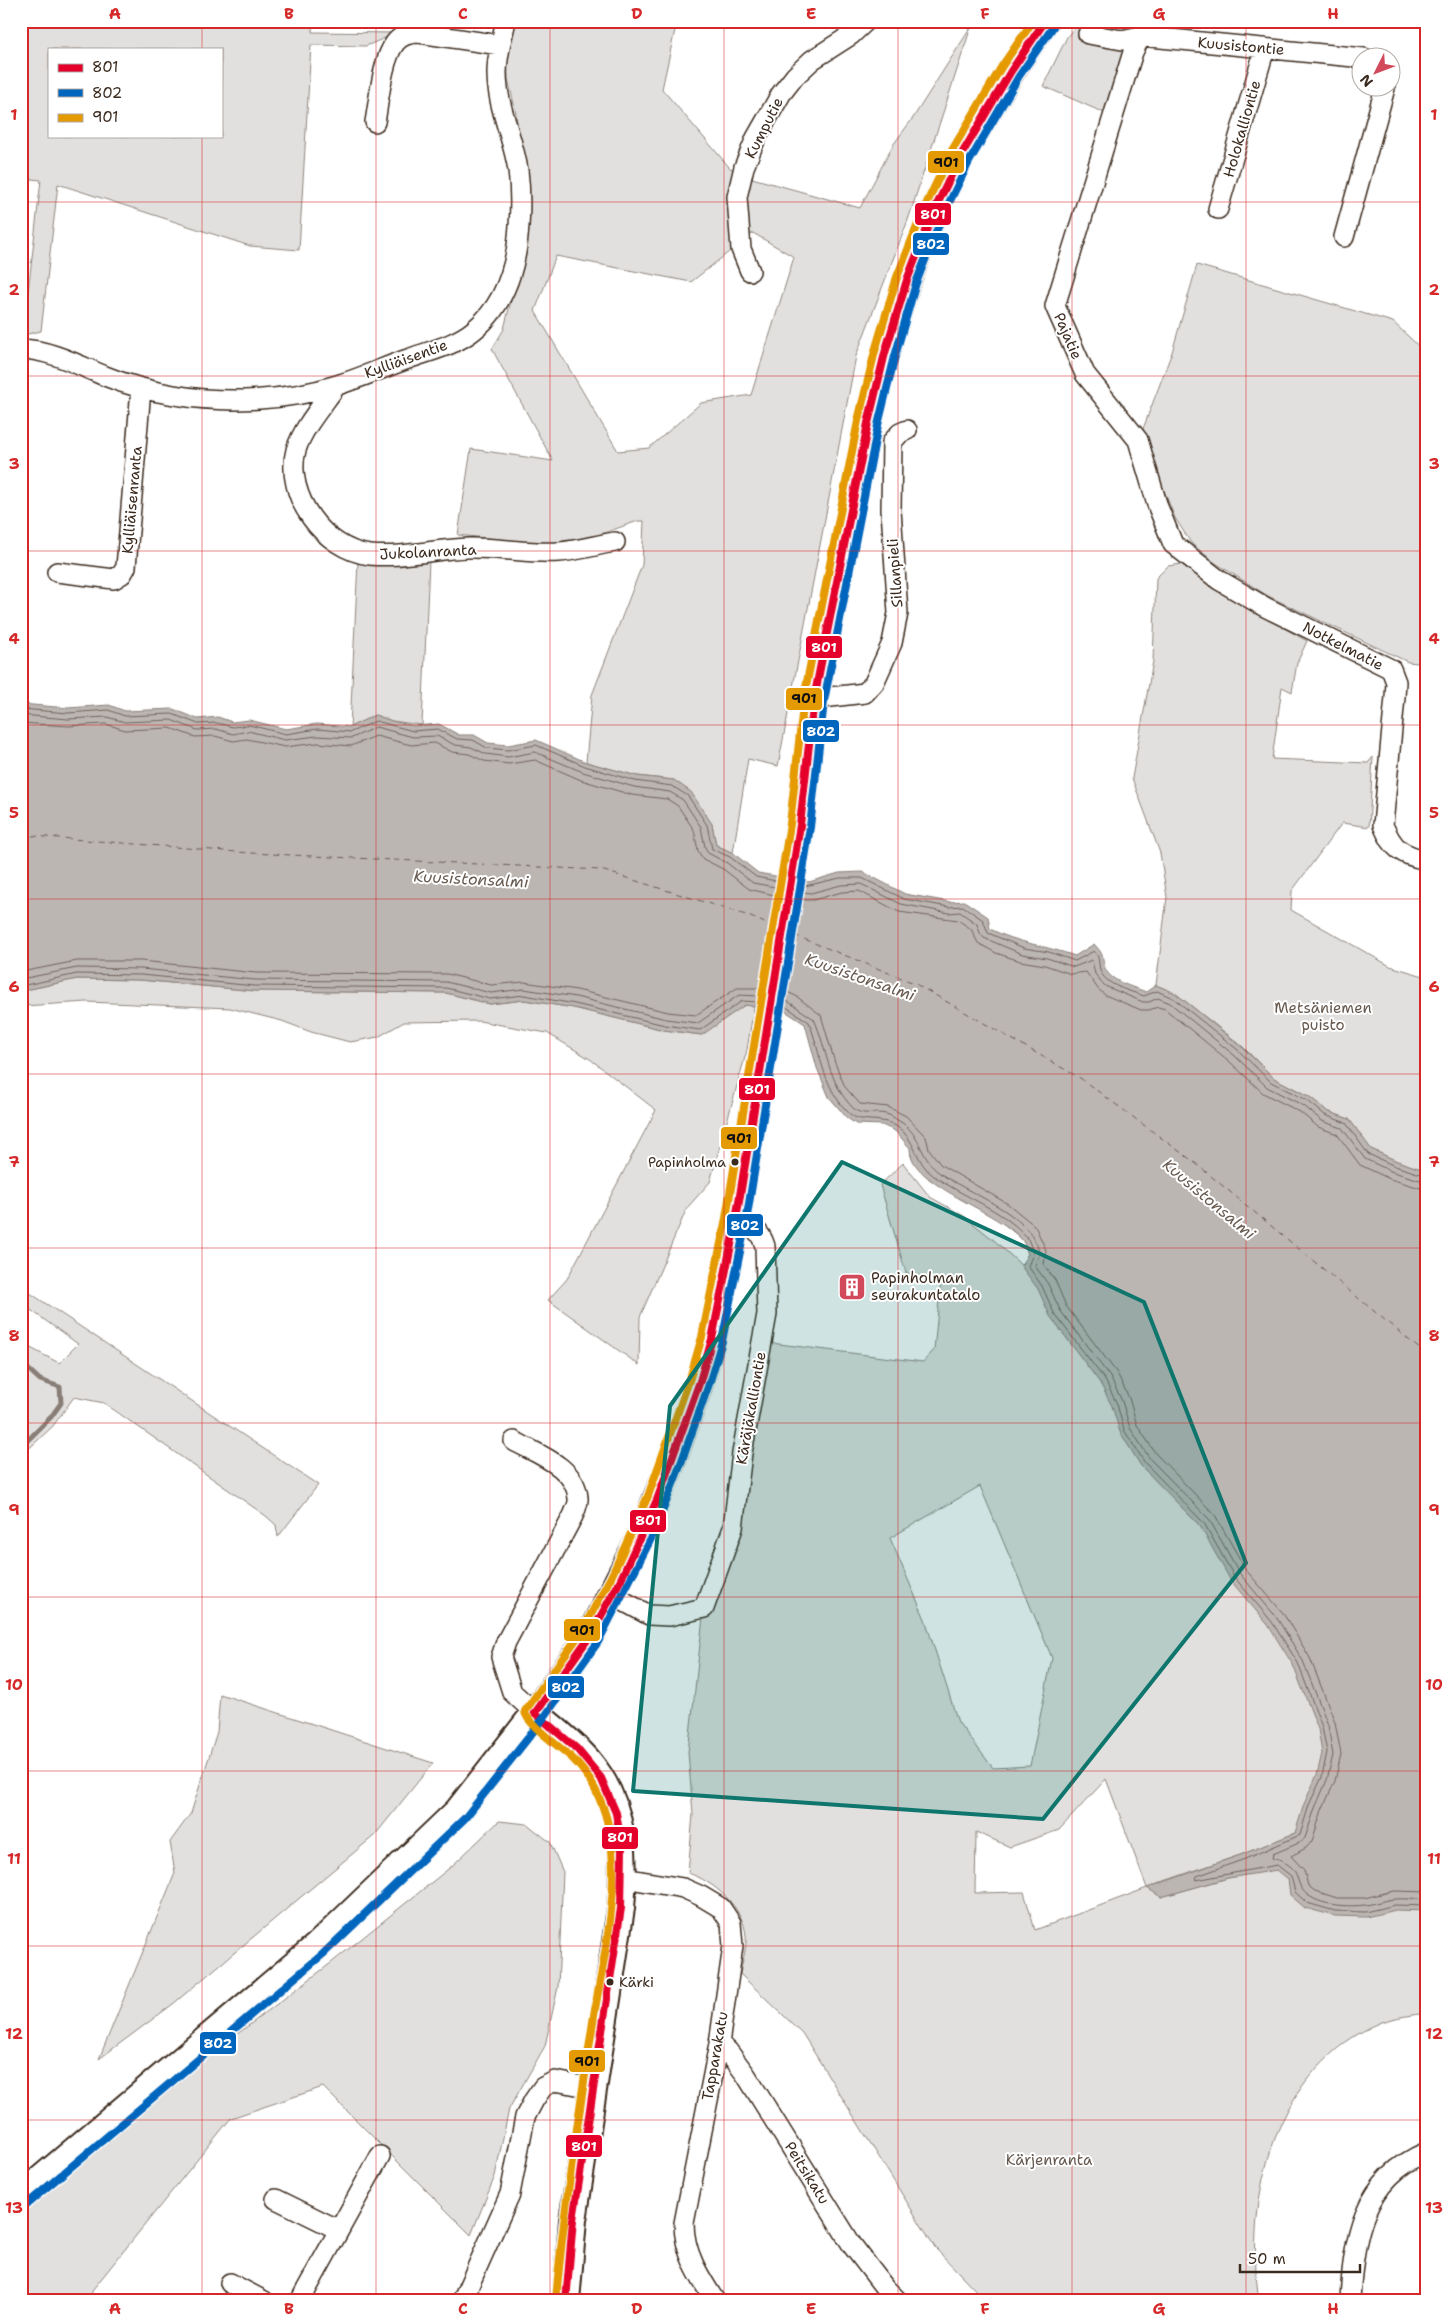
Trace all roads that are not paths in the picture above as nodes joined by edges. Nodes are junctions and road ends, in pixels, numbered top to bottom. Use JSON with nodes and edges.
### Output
{"nodes":[{"id":1,"x":506,"y":21,"type":"edge"},
{"id":2,"x":866,"y":21,"type":"edge"},
{"id":3,"x":1046,"y":21,"type":"edge"},
{"id":4,"x":1144,"y":29,"type":"edge"},
{"id":5,"x":1088,"y":34,"type":"dead end"},
{"id":6,"x":500,"y":45,"type":"junction"},
{"id":7,"x":1265,"y":48,"type":"junction"},
{"id":8,"x":1350,"y":57,"type":"edge"},
{"id":9,"x":1382,"y":98,"type":"edge"},
{"id":10,"x":375,"y":122,"type":"dead end"},
{"id":11,"x":1218,"y":209,"type":"dead end"},
{"id":12,"x":1344,"y":238,"type":"dead end"},
{"id":13,"x":750,"y":271,"type":"dead end"},
{"id":14,"x":21,"y":349,"type":"edge"},
{"id":15,"x":336,"y":386,"type":"junction"},
{"id":16,"x":141,"y":389,"type":"junction"},
{"id":17,"x":907,"y":430,"type":"dead end"},
{"id":18,"x":615,"y":542,"type":"dead end"},
{"id":19,"x":1186,"y":556,"type":"joint"},
{"id":20,"x":57,"y":572,"type":"dead end"},
{"id":21,"x":814,"y":699,"type":"junction"},
{"id":22,"x":1427,"y":860,"type":"edge"},
{"id":23,"x":736,"y":1220,"type":"junction"},
{"id":24,"x":514,"y":1441,"type":"dead end"},
{"id":25,"x":612,"y":1595,"type":"junction"},
{"id":26,"x":535,"y":1713,"type":"junction"},
{"id":27,"x":624,"y":1878,"type":"junction"},
{"id":28,"x":718,"y":2044,"type":"junction"},
{"id":29,"x":593,"y":2088,"type":"junction"},
{"id":30,"x":1427,"y":2152,"type":"edge"},
{"id":31,"x":380,"y":2156,"type":"dead end"},
{"id":32,"x":21,"y":2196,"type":"edge"},
{"id":33,"x":276,"y":2199,"type":"dead end"},
{"id":34,"x":339,"y":2230,"type":"junction"},
{"id":35,"x":230,"y":2282,"type":"dead end"},
{"id":36,"x":264,"y":2301,"type":"edge"},
{"id":37,"x":300,"y":2301,"type":"edge"},
{"id":38,"x":462,"y":2301,"type":"edge"},
{"id":39,"x":566,"y":2301,"type":"edge"},
{"id":40,"x":716,"y":2301,"type":"edge"},
{"id":41,"x":898,"y":2301,"type":"edge"},
{"id":42,"x":1350,"y":2301,"type":"edge"}],
"edges":[{"from":1,"to":6,"type":"street","name":"Kylliäisentie"},
{"from":2,"to":13,"type":"street","name":"Kumputie"},
{"from":3,"to":21,"type":"main road"},
{"from":4,"to":5,"type":"street","name":"Kuusistontie"},
{"from":4,"to":7,"type":"street","name":"Kuusistontie"},
{"from":4,"to":19,"type":"street","name":"Pajatie"},
{"from":6,"to":10,"type":"street"},
{"from":6,"to":15,"type":"street","name":"Kylliäisentie"},
{"from":7,"to":8,"type":"street","name":"Kuusistontie"},
{"from":7,"to":11,"type":"street","name":"Holokalliontie"},
{"from":9,"to":12,"type":"street"},
{"from":14,"to":16,"type":"street","name":"Kylliäisentie"},
{"from":15,"to":16,"type":"street","name":"Kylliäisentie"},
{"from":15,"to":18,"type":"street","name":"Jukolanranta"},
{"from":16,"to":20,"type":"street","name":"Kylliäisenranta"},
{"from":17,"to":21,"type":"street","name":"Sillanpieli"},
{"from":19,"to":22,"type":"street","name":"Notkelmatie"},
{"from":21,"to":23,"type":"main road"},
{"from":23,"to":25,"type":"main road"},
{"from":23,"to":25,"type":"street","name":"Käräjäkalliontie"},
{"from":24,"to":26,"type":"street"},
{"from":25,"to":26,"type":"main road"},
{"from":26,"to":27,"type":"main road"},
{"from":26,"to":32,"type":"main road"},
{"from":27,"to":28,"type":"street","name":"Tapparakatu"},
{"from":27,"to":29,"type":"main road"},
{"from":28,"to":40,"type":"street","name":"Tapparakatu"},
{"from":28,"to":41,"type":"street","name":"Peitsikatu"},
{"from":29,"to":38,"type":"street"},
{"from":29,"to":39,"type":"main road"},
{"from":30,"to":42,"type":"street"},
{"from":31,"to":34,"type":"street"},
{"from":33,"to":34,"type":"street"},
{"from":34,"to":37,"type":"street"},
{"from":35,"to":36,"type":"street"}]}
